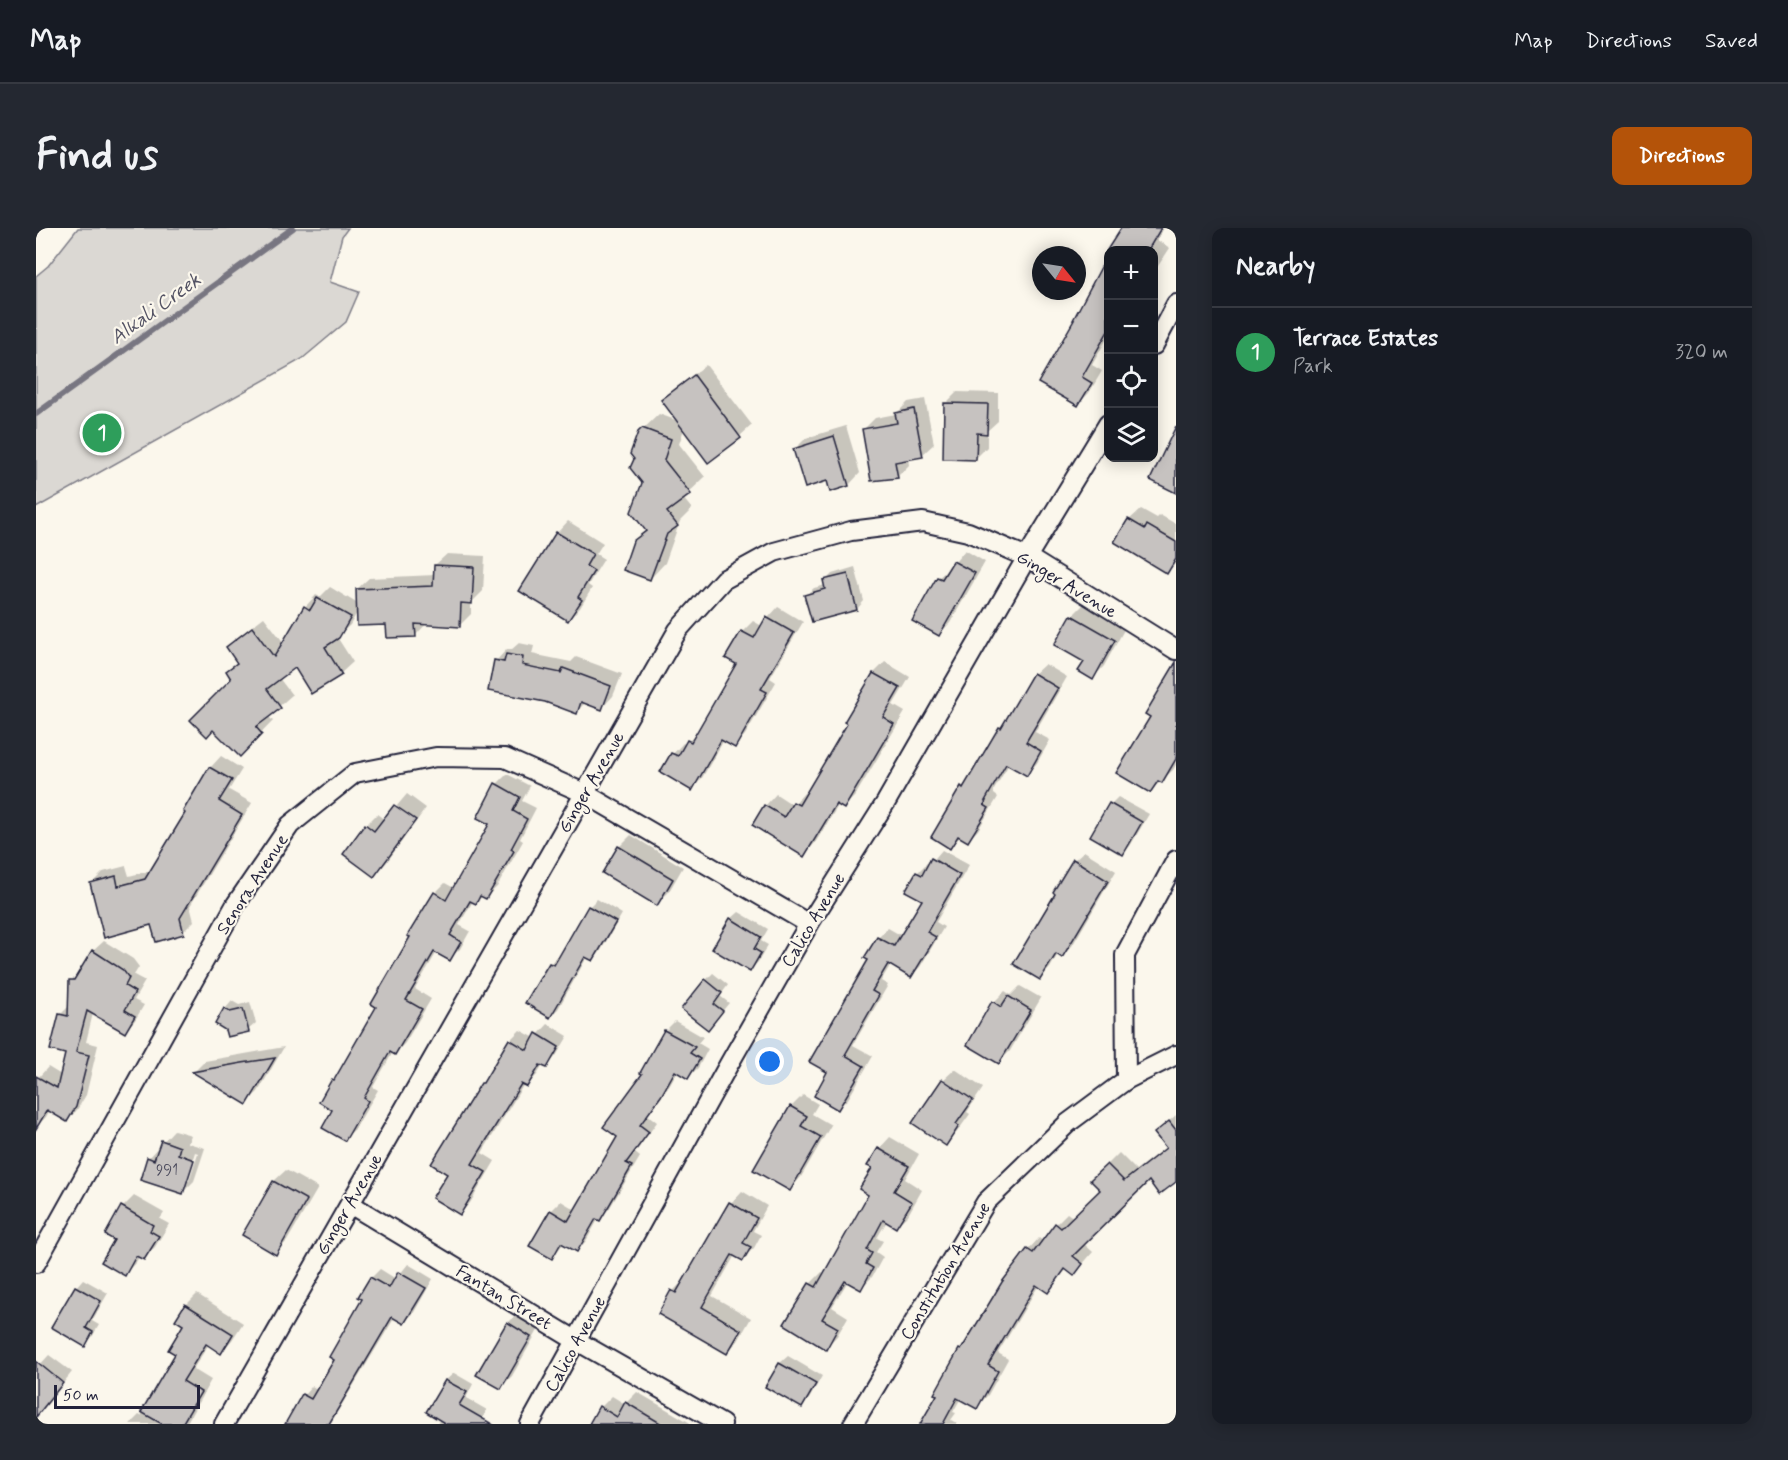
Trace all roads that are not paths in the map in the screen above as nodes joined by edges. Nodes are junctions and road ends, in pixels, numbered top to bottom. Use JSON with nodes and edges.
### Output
{"nodes":[{"id":1,"x":1176,"y":304,"type":"edge"},
{"id":2,"x":1158,"y":338,"type":"edge"},
{"id":3,"x":1104,"y":431,"type":"edge"},
{"id":4,"x":1027,"y":557,"type":"junction"},
{"id":5,"x":1176,"y":650,"type":"edge"},
{"id":6,"x":584,"y":793,"type":"junction"},
{"id":7,"x":1176,"y":860,"type":"edge"},
{"id":8,"x":809,"y":924,"type":"junction"},
{"id":9,"x":1176,"y":1055,"type":"edge"},
{"id":10,"x":1126,"y":1080,"type":"junction"},
{"id":11,"x":350,"y":1203,"type":"junction"},
{"id":12,"x":36,"y":1263,"type":"edge"},
{"id":13,"x":577,"y":1341,"type":"junction"},
{"id":14,"x":224,"y":1424,"type":"edge"},
{"id":15,"x":530,"y":1424,"type":"edge"},
{"id":16,"x":722,"y":1424,"type":"edge"},
{"id":17,"x":853,"y":1424,"type":"edge"}],
"edges":[{"from":1,"to":2,"type":"street"},
{"from":3,"to":4,"type":"street","name":"Calico Avenue"},
{"from":4,"to":5,"type":"street","name":"Ginger Avenue"},
{"from":4,"to":6,"type":"street","name":"Ginger Avenue"},
{"from":4,"to":8,"type":"street","name":"Calico Avenue"},
{"from":6,"to":8,"type":"street","name":"Senora Avenue"},
{"from":6,"to":11,"type":"street","name":"Ginger Avenue"},
{"from":6,"to":12,"type":"street","name":"Senora Avenue"},
{"from":7,"to":10,"type":"street"},
{"from":8,"to":13,"type":"street","name":"Calico Avenue"},
{"from":9,"to":10,"type":"street","name":"Constitution Avenue"},
{"from":10,"to":17,"type":"street","name":"Constitution Avenue"},
{"from":11,"to":13,"type":"street","name":"Fantan Street"},
{"from":11,"to":14,"type":"street","name":"Ginger Avenue"},
{"from":13,"to":15,"type":"street","name":"Calico Avenue"},
{"from":13,"to":16,"type":"street","name":"Fantan Street"}]}
